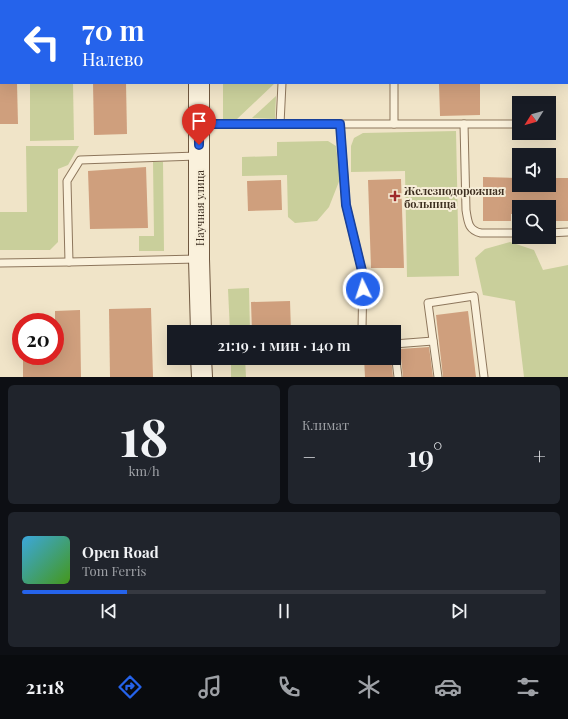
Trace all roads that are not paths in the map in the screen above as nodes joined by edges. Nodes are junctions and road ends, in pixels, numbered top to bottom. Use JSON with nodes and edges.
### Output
{"nodes":[{"id":1,"x":199,"y":84,"type":"edge"},
{"id":2,"x":282,"y":84,"type":"edge"},
{"id":3,"x":394,"y":84,"type":"edge"},
{"id":4,"x":199,"y":124,"type":"junction"},
{"id":5,"x":280,"y":124,"type":"junction"},
{"id":6,"x":340,"y":124,"type":"junction"},
{"id":7,"x":394,"y":124,"type":"junction"},
{"id":8,"x":464,"y":124,"type":"junction"},
{"id":9,"x":512,"y":124,"type":"edge"},
{"id":10,"x":199,"y":156,"type":"junction"},
{"id":11,"x":568,"y":232,"type":"edge"},
{"id":12,"x":512,"y":233,"type":"edge"},
{"id":13,"x":556,"y":233,"type":"edge"},
{"id":14,"x":199,"y":258,"type":"junction"},
{"id":15,"x":69,"y":262,"type":"junction"},
{"id":16,"x":0,"y":263,"type":"edge"},
{"id":17,"x":201,"y":325,"type":"edge"},
{"id":18,"x":362,"y":325,"type":"edge"},
{"id":19,"x":433,"y":341,"type":"junction"},
{"id":20,"x":201,"y":365,"type":"edge"},
{"id":21,"x":202,"y":377,"type":"edge"},
{"id":22,"x":398,"y":377,"type":"edge"},
{"id":23,"x":438,"y":377,"type":"edge"},
{"id":24,"x":484,"y":377,"type":"edge"}],
"edges":[{"from":1,"to":4,"type":"street","name":"Научная улица"},
{"from":2,"to":5,"type":"lane"},
{"from":3,"to":7,"type":"lane"},
{"from":4,"to":5,"type":"lane"},
{"from":4,"to":10,"type":"street","name":"Научная улица"},
{"from":5,"to":6,"type":"lane"},
{"from":6,"to":7,"type":"lane"},
{"from":6,"to":18,"type":"lane"},
{"from":7,"to":8,"type":"lane"},
{"from":8,"to":9,"type":"lane"},
{"from":8,"to":12,"type":"lane"},
{"from":10,"to":14,"type":"street","name":"Научная улица"},
{"from":10,"to":15,"type":"lane"},
{"from":11,"to":13,"type":"lane"},
{"from":14,"to":15,"type":"lane"},
{"from":14,"to":17,"type":"street","name":"Научная улица"},
{"from":15,"to":16,"type":"lane"},
{"from":19,"to":22,"type":"lane"},
{"from":19,"to":23,"type":"lane"},
{"from":19,"to":24,"type":"lane"},
{"from":20,"to":21,"type":"street"}]}
